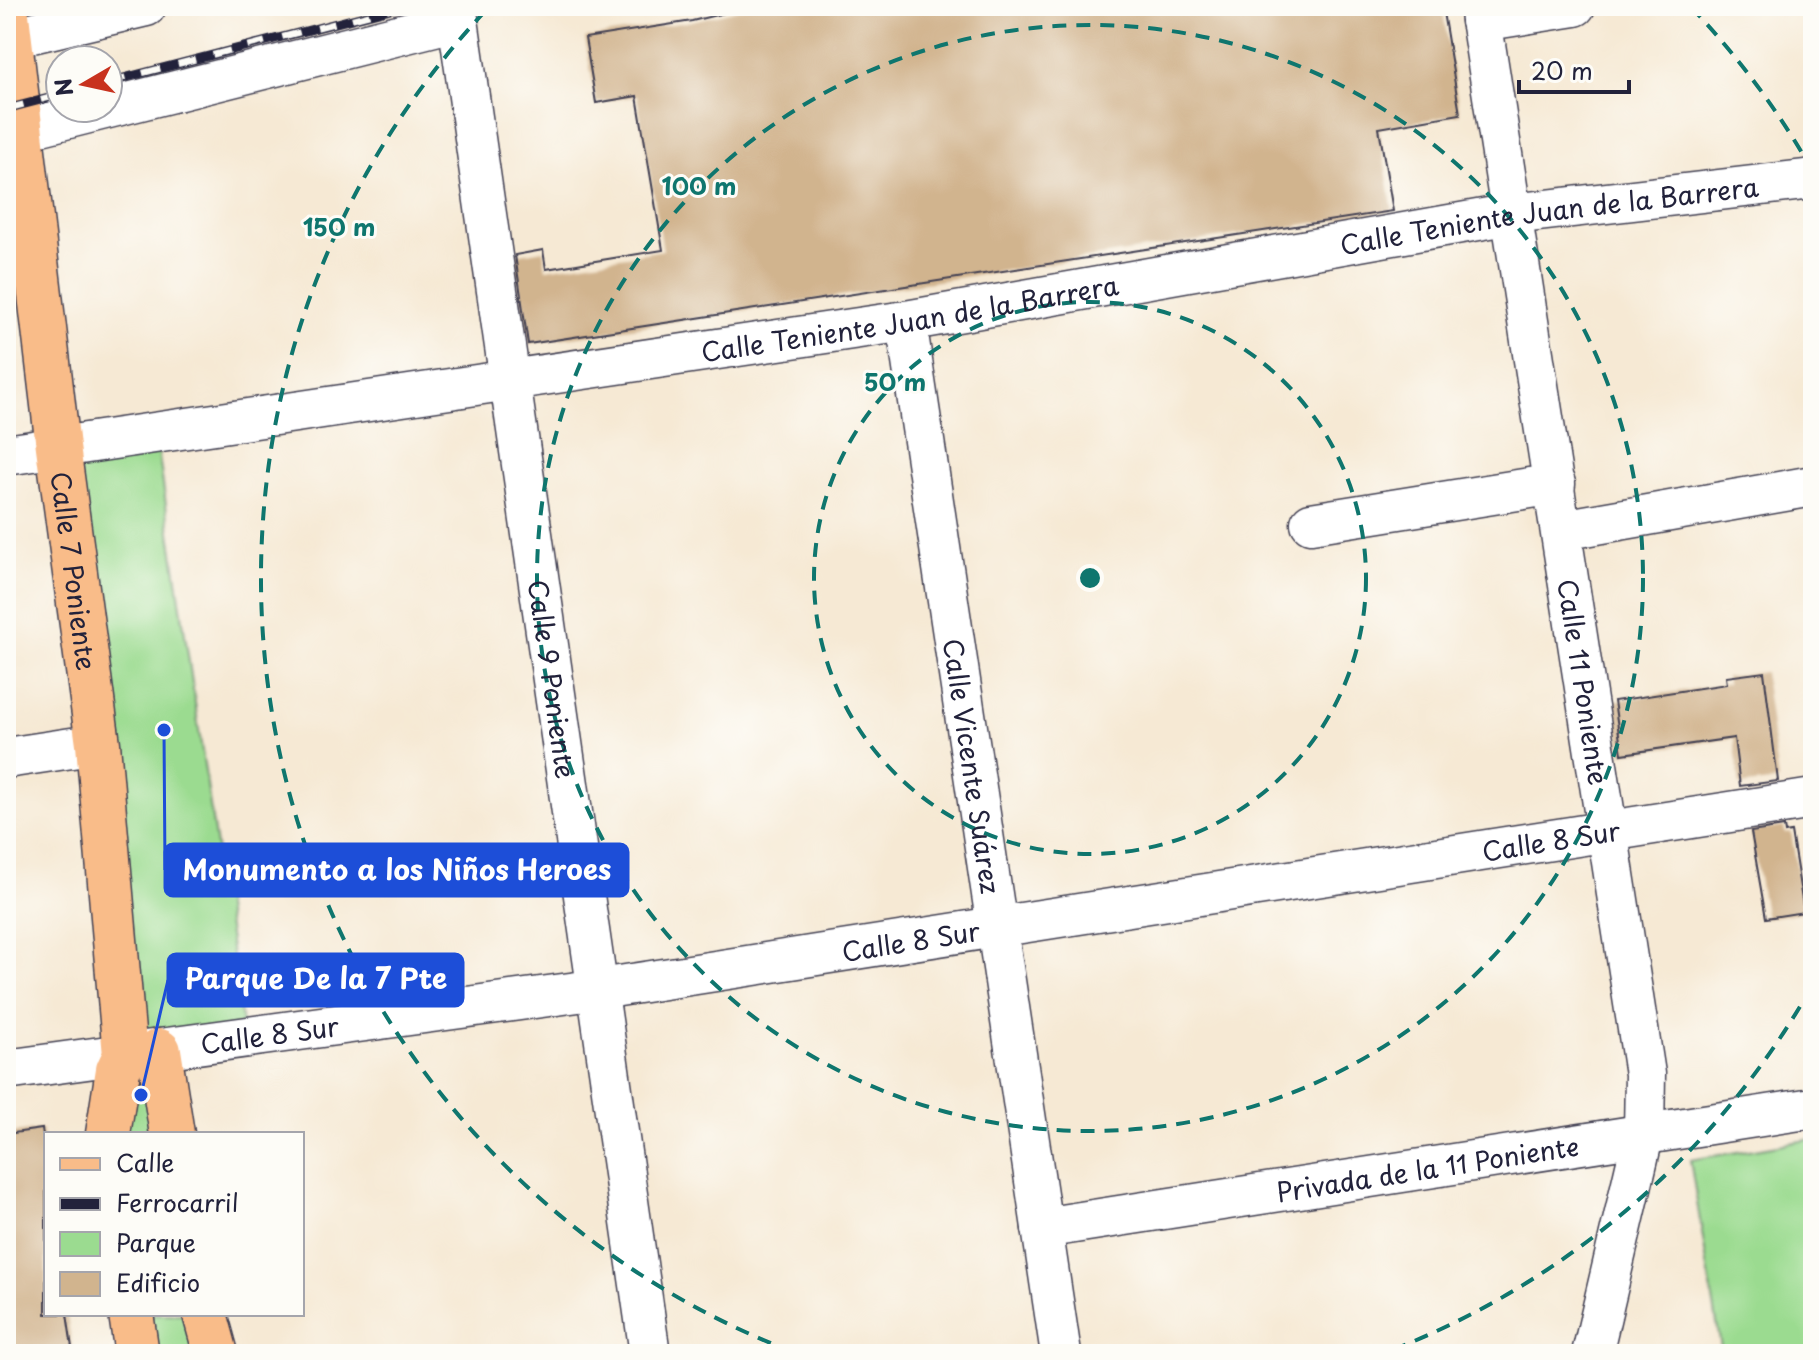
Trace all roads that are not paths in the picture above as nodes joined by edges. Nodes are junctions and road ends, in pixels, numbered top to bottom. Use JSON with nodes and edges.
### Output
{"nodes":[{"id":1,"x":146,"y":6,"type":"edge"},
{"id":2,"x":1575,"y":6,"type":"edge"},
{"id":3,"x":457,"y":13,"type":"edge"},
{"id":4,"x":1480,"y":13,"type":"edge"},
{"id":5,"x":7,"y":28,"type":"edge"},
{"id":6,"x":21,"y":130,"type":"junction"},
{"id":7,"x":1813,"y":179,"type":"edge"},
{"id":8,"x":1512,"y":214,"type":"junction"},
{"id":9,"x":906,"y":321,"type":"junction"},
{"id":10,"x":509,"y":378,"type":"junction"},
{"id":11,"x":58,"y":447,"type":"junction"},
{"id":12,"x":6,"y":455,"type":"edge"},
{"id":13,"x":1555,"y":484,"type":"junction"},
{"id":14,"x":1813,"y":486,"type":"edge"},
{"id":15,"x":1311,"y":523,"type":"dead end"},
{"id":16,"x":1562,"y":530,"type":"junction"},
{"id":17,"x":98,"y":744,"type":"junction"},
{"id":18,"x":6,"y":758,"type":"edge"},
{"id":19,"x":1813,"y":799,"type":"edge"},
{"id":20,"x":1608,"y":832,"type":"junction"},
{"id":21,"x":995,"y":927,"type":"junction"},
{"id":22,"x":600,"y":989,"type":"junction"},
{"id":23,"x":142,"y":1053,"type":"junction"},
{"id":24,"x":6,"y":1070,"type":"edge"},
{"id":25,"x":1813,"y":1108,"type":"edge"},
{"id":26,"x":108,"y":1132,"type":"edge"},
{"id":27,"x":171,"y":1132,"type":"edge"},
{"id":28,"x":1644,"y":1132,"type":"junction"},
{"id":29,"x":1042,"y":1228,"type":"junction"},
{"id":30,"x":131,"y":1316,"type":"edge"},
{"id":31,"x":206,"y":1316,"type":"edge"},
{"id":32,"x":137,"y":1354,"type":"edge"},
{"id":33,"x":216,"y":1354,"type":"edge"},
{"id":34,"x":650,"y":1354,"type":"edge"},
{"id":35,"x":1061,"y":1354,"type":"edge"},
{"id":36,"x":1592,"y":1354,"type":"edge"}],
"edges":[{"from":1,"to":5,"type":"street"},
{"from":2,"to":4,"type":"street"},
{"from":3,"to":6,"type":"street"},
{"from":3,"to":10,"type":"street","name":"Calle 9 Poniente"},
{"from":4,"to":8,"type":"street","name":"Calle 11 Poniente"},
{"from":5,"to":6,"type":"main road","name":"Calle 7 Poniente"},
{"from":6,"to":11,"type":"main road","name":"Calle 7 Poniente"},
{"from":7,"to":8,"type":"street","name":"Calle Teniente Juan de la Barrera"},
{"from":8,"to":9,"type":"street","name":"Calle Teniente Juan de la Barrera"},
{"from":8,"to":13,"type":"street","name":"Calle 11 Poniente"},
{"from":9,"to":10,"type":"street","name":"Calle Teniente Juan de la Barrera"},
{"from":9,"to":21,"type":"street","name":"Calle Vicente Suárez"},
{"from":10,"to":11,"type":"street","name":"Calle Teniente Juan de la Barrera"},
{"from":10,"to":22,"type":"street","name":"Calle 9 Poniente"},
{"from":11,"to":12,"type":"street","name":"Calle Teniente Juan de la Barrera"},
{"from":11,"to":17,"type":"main road","name":"Calle 7 Poniente"},
{"from":13,"to":15,"type":"street"},
{"from":13,"to":16,"type":"street","name":"Calle 11 Poniente"},
{"from":14,"to":16,"type":"street"},
{"from":16,"to":20,"type":"street","name":"Calle 11 Poniente"},
{"from":17,"to":18,"type":"street"},
{"from":17,"to":23,"type":"main road","name":"Calle 7 Poniente"},
{"from":19,"to":20,"type":"street","name":"Calle 8 Sur"},
{"from":20,"to":21,"type":"street","name":"Calle 8 Sur"},
{"from":20,"to":28,"type":"street","name":"Calle 11 Poniente"},
{"from":21,"to":22,"type":"street","name":"Calle 8 Sur"},
{"from":21,"to":29,"type":"street","name":"Calle Vicente Suárez"},
{"from":22,"to":23,"type":"street","name":"Calle 8 Sur"},
{"from":22,"to":34,"type":"street","name":"Calle 9 Poniente"},
{"from":23,"to":24,"type":"street","name":"Calle 8 Sur"},
{"from":23,"to":26,"type":"main road","name":"Calle 7 Poniente"},
{"from":23,"to":27,"type":"main road","name":"Calle 7 Poniente"},
{"from":25,"to":28,"type":"street","name":"Privada de la 11 Poniente"},
{"from":28,"to":29,"type":"street","name":"Privada de la 11 Poniente"},
{"from":28,"to":36,"type":"street","name":"Calle 11 Poniente"},
{"from":29,"to":35,"type":"street","name":"Calle Vicente Suárez"},
{"from":30,"to":32,"type":"main road"},
{"from":31,"to":33,"type":"main road"}]}
